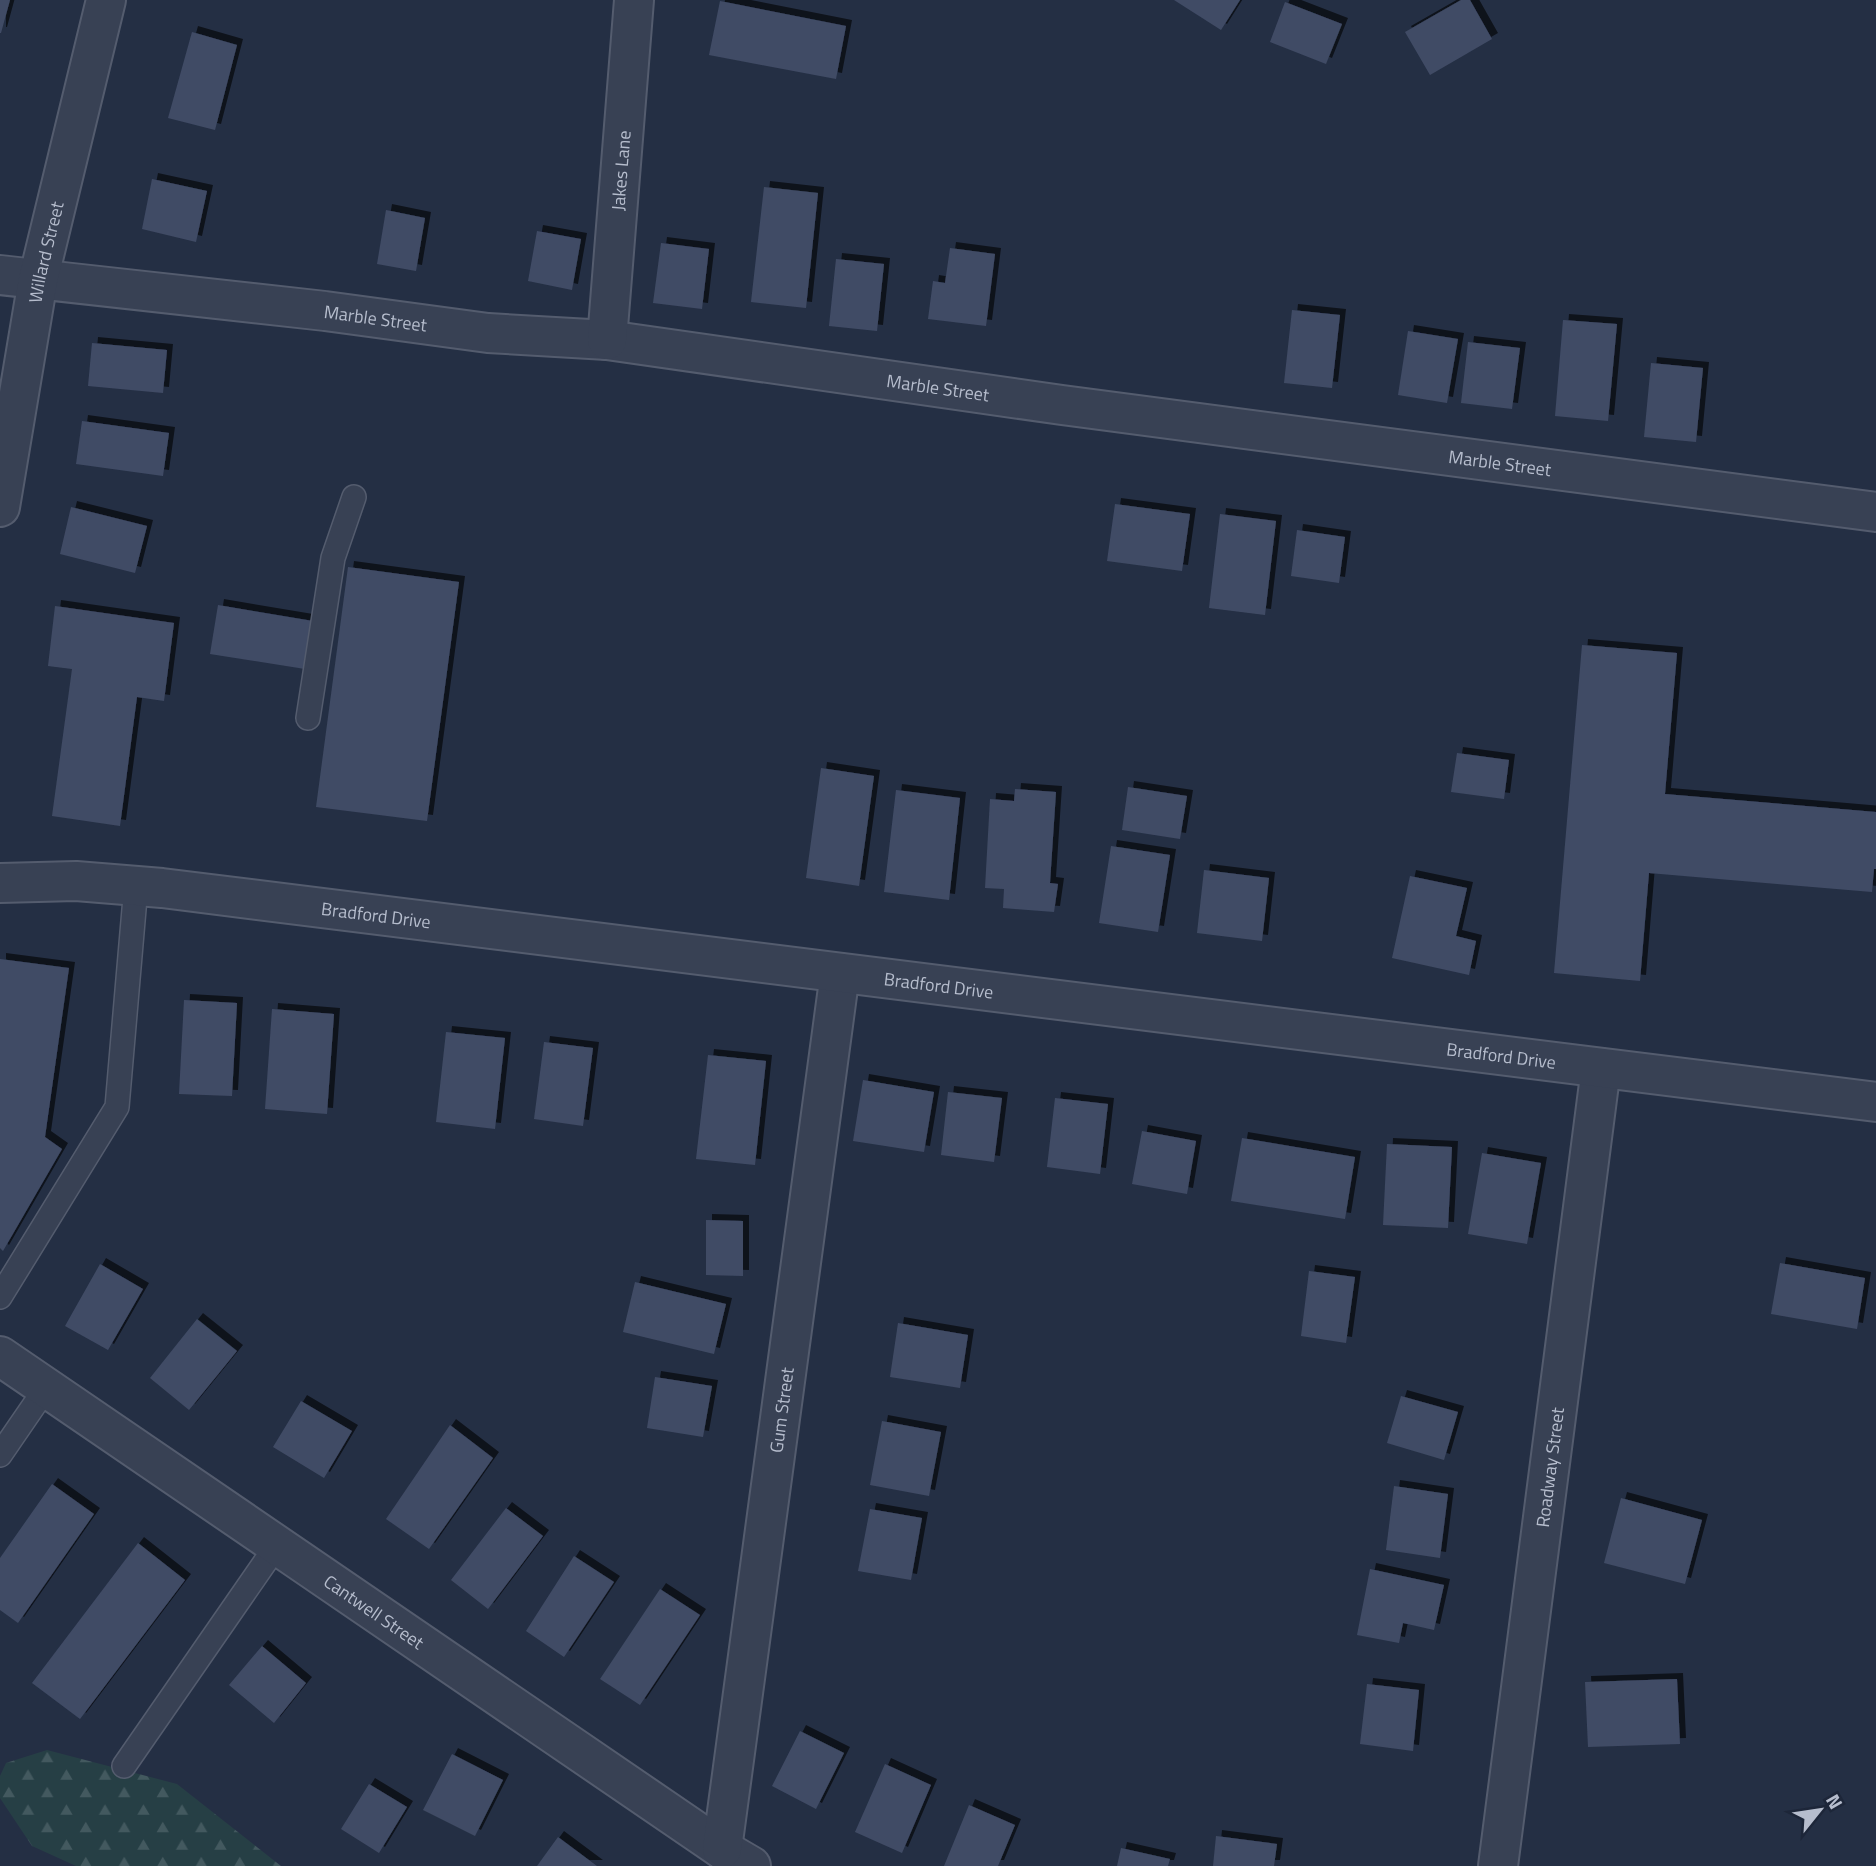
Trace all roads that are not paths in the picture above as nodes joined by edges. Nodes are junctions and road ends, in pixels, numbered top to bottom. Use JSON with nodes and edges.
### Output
{"nodes":[{"id":1,"x":106,"y":0,"type":"edge"},
{"id":2,"x":634,"y":0,"type":"edge"},
{"id":3,"x":0,"y":275,"type":"edge"},
{"id":4,"x":38,"y":280,"type":"junction"},
{"id":5,"x":607,"y":340,"type":"junction"},
{"id":6,"x":355,"y":497,"type":"dead end"},
{"id":7,"x":0,"y":507,"type":"edge"},
{"id":8,"x":1876,"y":512,"type":"edge"},
{"id":9,"x":308,"y":718,"type":"dead end"},
{"id":10,"x":0,"y":883,"type":"edge"},
{"id":11,"x":136,"y":886,"type":"junction"},
{"id":12,"x":840,"y":973,"type":"junction"},
{"id":13,"x":1601,"y":1069,"type":"junction"},
{"id":14,"x":1876,"y":1102,"type":"edge"},
{"id":15,"x":0,"y":1297,"type":"edge"},
{"id":16,"x":0,"y":1356,"type":"edge"},
{"id":17,"x":46,"y":1388,"type":"junction"},
{"id":18,"x":0,"y":1455,"type":"edge"},
{"id":19,"x":277,"y":1545,"type":"junction"},
{"id":20,"x":124,"y":1766,"type":"dead end"},
{"id":21,"x":737,"y":1857,"type":"edge"},
{"id":22,"x":1498,"y":1866,"type":"edge"}],
"edges":[{"from":1,"to":4,"type":"street","name":"Willard Street"},
{"from":2,"to":5,"type":"street","name":"Jakes Lane"},
{"from":3,"to":4,"type":"street","name":"Marble Street"},
{"from":4,"to":5,"type":"street","name":"Marble Street"},
{"from":4,"to":7,"type":"street","name":"Willard Street"},
{"from":5,"to":8,"type":"street","name":"Marble Street"},
{"from":6,"to":9,"type":"lane"},
{"from":10,"to":11,"type":"street","name":"Bradford Drive"},
{"from":11,"to":12,"type":"street","name":"Bradford Drive"},
{"from":11,"to":15,"type":"lane"},
{"from":12,"to":13,"type":"street","name":"Bradford Drive"},
{"from":12,"to":21,"type":"street","name":"Gum Street"},
{"from":13,"to":14,"type":"street","name":"Bradford Drive"},
{"from":13,"to":22,"type":"street","name":"Roadway Street"},
{"from":16,"to":17,"type":"street","name":"Cantwell Street"},
{"from":17,"to":18,"type":"lane"},
{"from":17,"to":19,"type":"street","name":"Cantwell Street"},
{"from":19,"to":20,"type":"lane"},
{"from":19,"to":21,"type":"street","name":"Cantwell Street"}]}
